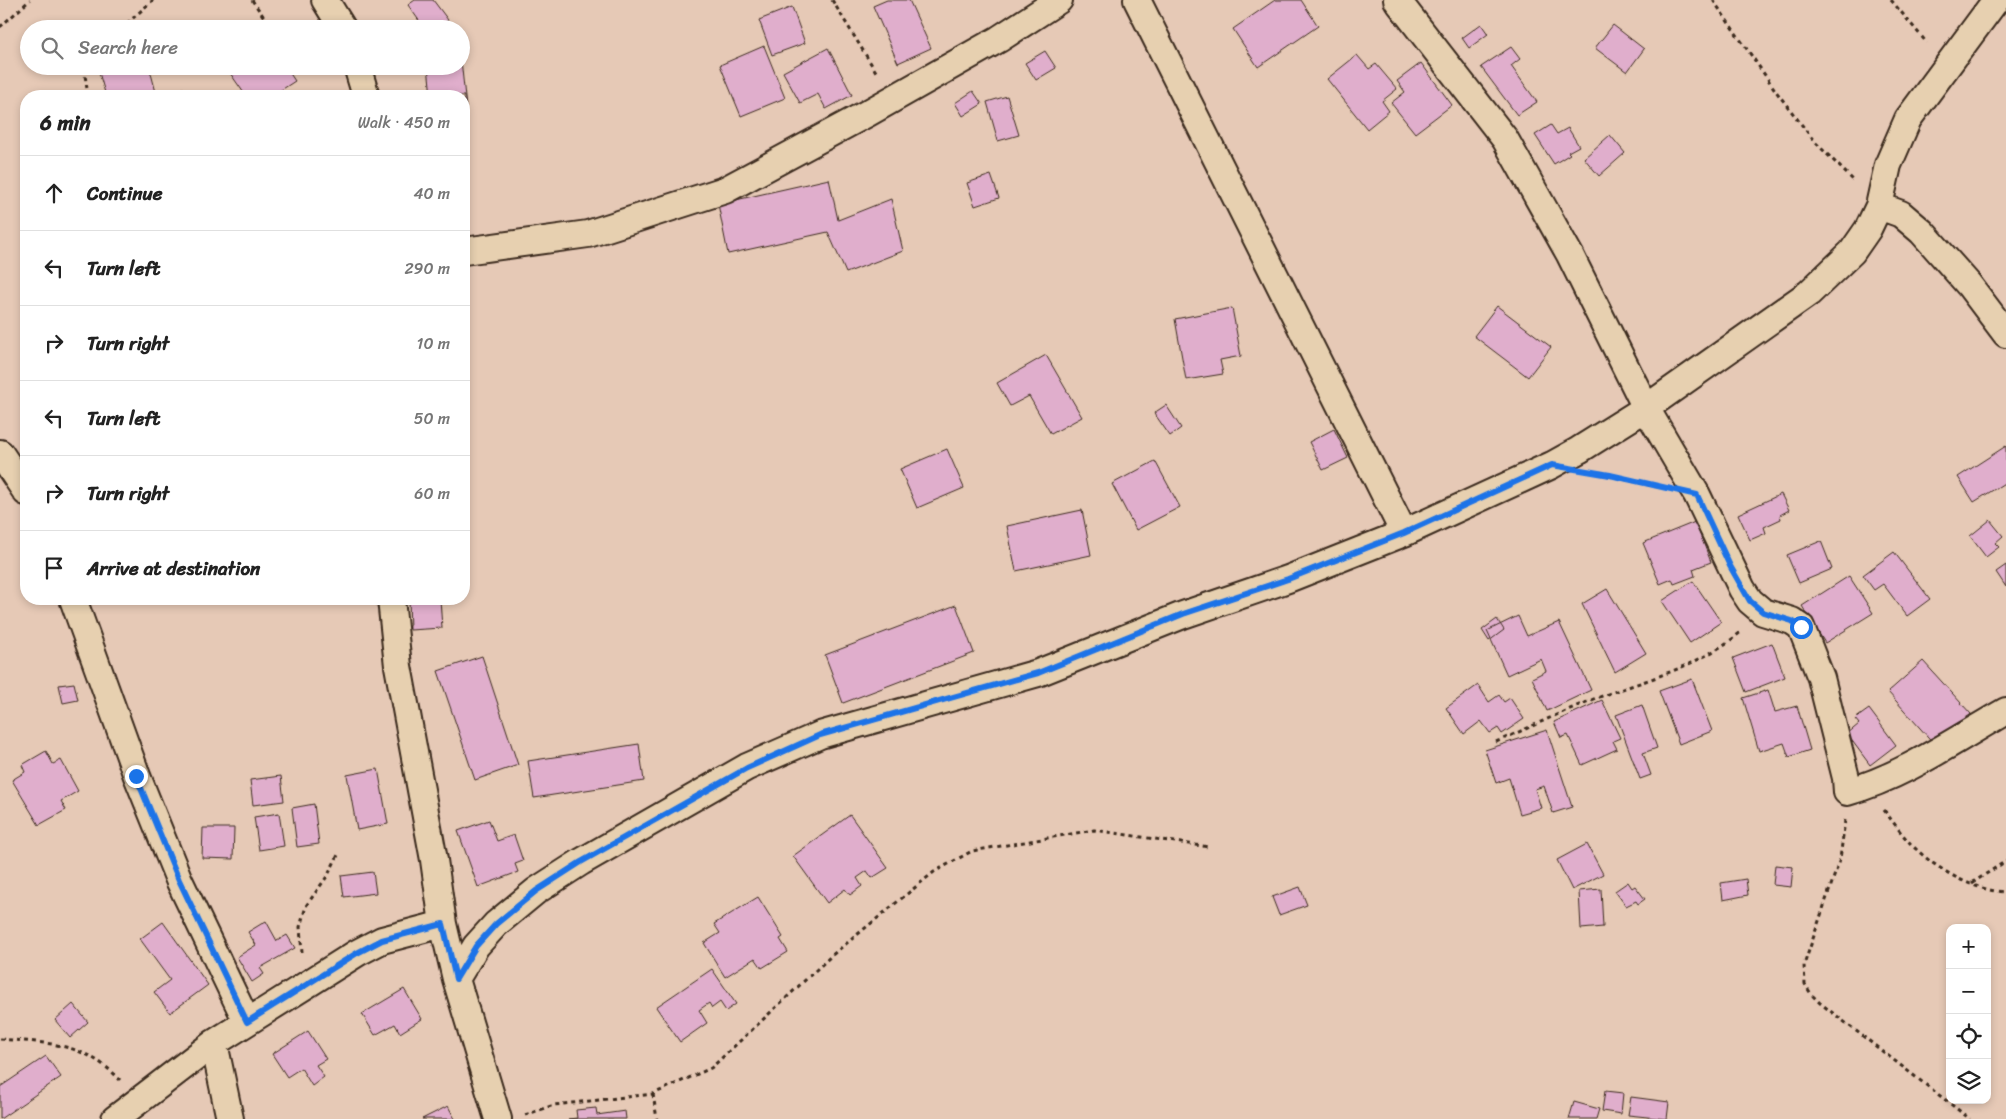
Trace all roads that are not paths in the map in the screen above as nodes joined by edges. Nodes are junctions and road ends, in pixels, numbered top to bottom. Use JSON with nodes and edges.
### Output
{"nodes":[{"id":1,"x":325,"y":0,"type":"edge"},
{"id":2,"x":1060,"y":0,"type":"edge"},
{"id":3,"x":1137,"y":0,"type":"edge"},
{"id":4,"x":1397,"y":0,"type":"edge"},
{"id":5,"x":1996,"y":0,"type":"edge"},
{"id":6,"x":337,"y":20,"type":"edge"},
{"id":7,"x":360,"y":75,"type":"edge"},
{"id":8,"x":364,"y":90,"type":"edge"},
{"id":9,"x":1879,"y":206,"type":"junction"},
{"id":10,"x":470,"y":250,"type":"edge"},
{"id":11,"x":2006,"y":334,"type":"edge"},
{"id":12,"x":1646,"y":408,"type":"junction"},
{"id":13,"x":0,"y":453,"type":"edge"},
{"id":14,"x":20,"y":483,"type":"edge"},
{"id":15,"x":1404,"y":533,"type":"junction"},
{"id":16,"x":75,"y":605,"type":"edge"},
{"id":17,"x":392,"y":605,"type":"edge"},
{"id":18,"x":2006,"y":711,"type":"edge"},
{"id":19,"x":443,"y":924,"type":"junction"},
{"id":20,"x":456,"y":979,"type":"junction"},
{"id":21,"x":247,"y":1022,"type":"junction"},
{"id":22,"x":214,"y":1043,"type":"junction"},
{"id":23,"x":510,"y":1118,"type":"edge"},
{"id":24,"x":115,"y":1119,"type":"edge"},
{"id":25,"x":230,"y":1119,"type":"edge"}],
"edges":[{"from":1,"to":6,"type":"street"},
{"from":2,"to":10,"type":"street"},
{"from":3,"to":15,"type":"street"},
{"from":4,"to":12,"type":"street"},
{"from":5,"to":9,"type":"street"},
{"from":7,"to":8,"type":"street"},
{"from":9,"to":11,"type":"street"},
{"from":9,"to":12,"type":"street"},
{"from":12,"to":15,"type":"street"},
{"from":12,"to":18,"type":"street"},
{"from":13,"to":14,"type":"street"},
{"from":15,"to":20,"type":"street"},
{"from":16,"to":21,"type":"street"},
{"from":17,"to":19,"type":"street"},
{"from":19,"to":20,"type":"street"},
{"from":19,"to":21,"type":"street"},
{"from":20,"to":23,"type":"street"},
{"from":21,"to":22,"type":"street"},
{"from":22,"to":24,"type":"street"},
{"from":22,"to":25,"type":"street"}]}
